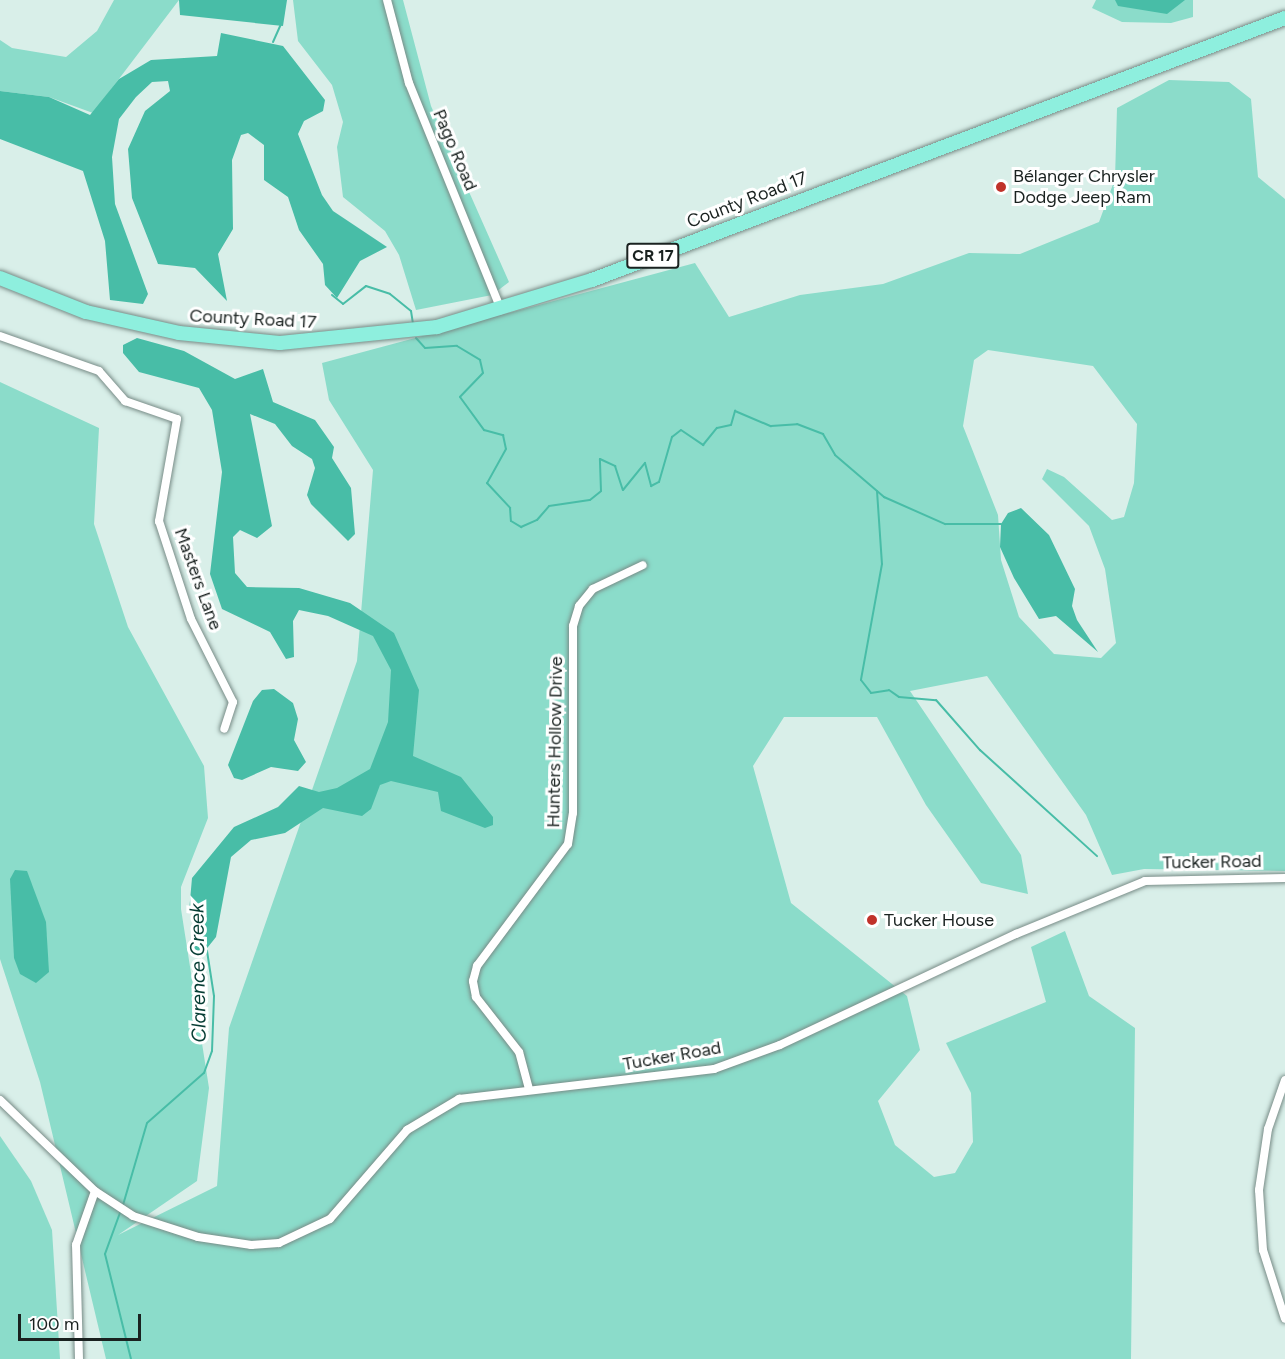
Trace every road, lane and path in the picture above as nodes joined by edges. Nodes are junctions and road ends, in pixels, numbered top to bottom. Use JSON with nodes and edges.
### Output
{"nodes":[{"id":1,"x":387,"y":0,"type":"edge"},
{"id":2,"x":1285,"y":18,"type":"edge"},
{"id":3,"x":0,"y":278,"type":"edge"},
{"id":4,"x":501,"y":310,"type":"junction"},
{"id":5,"x":0,"y":336,"type":"edge"},
{"id":6,"x":643,"y":565,"type":"dead end"},
{"id":7,"x":224,"y":729,"type":"dead end"},
{"id":8,"x":1285,"y":878,"type":"edge"},
{"id":9,"x":1285,"y":1080,"type":"edge"},
{"id":10,"x":529,"y":1089,"type":"junction"},
{"id":11,"x":0,"y":1100,"type":"edge"},
{"id":12,"x":95,"y":1191,"type":"junction"},
{"id":13,"x":1285,"y":1319,"type":"edge"},
{"id":14,"x":79,"y":1359,"type":"edge"}],
"edges":[{"from":1,"to":4,"type":"street","name":"Pago Road"},
{"from":2,"to":4,"type":"main road","name":"County Road 17","number":"CR 17"},
{"from":3,"to":4,"type":"main road","name":"County Road 17","number":"CR 17"},
{"from":5,"to":7,"type":"street","name":"Masters Lane"},
{"from":6,"to":10,"type":"street","name":"Hunters Hollow Drive"},
{"from":8,"to":10,"type":"street","name":"Tucker Road"},
{"from":9,"to":13,"type":"street"},
{"from":10,"to":12,"type":"street","name":"Tucker Road"},
{"from":11,"to":12,"type":"street","name":"Tucker Road"},
{"from":12,"to":14,"type":"street"}]}
